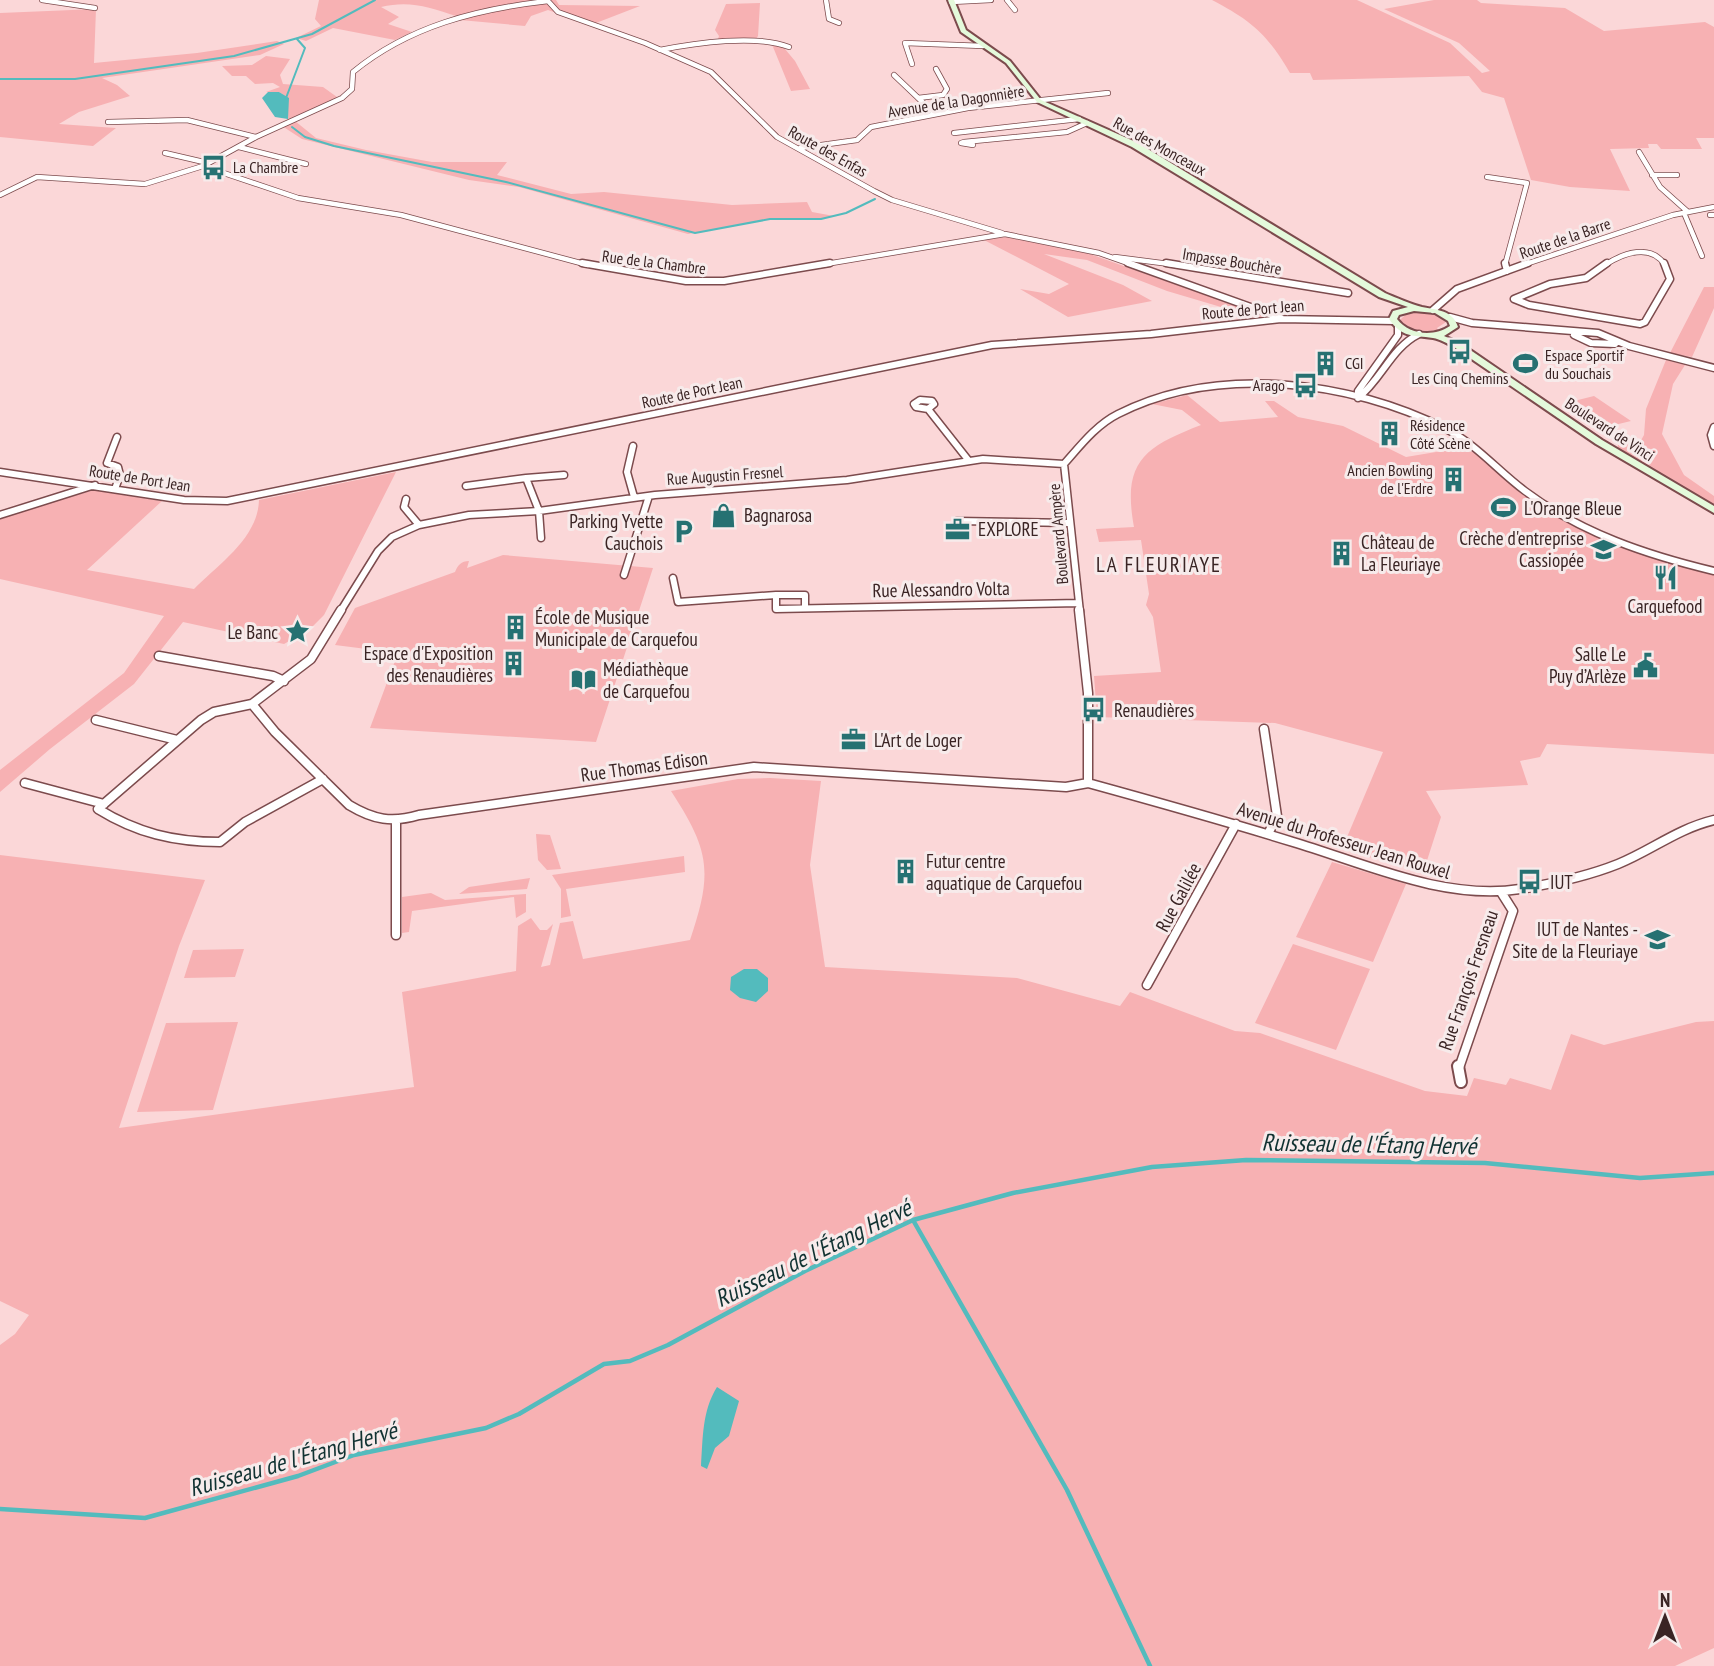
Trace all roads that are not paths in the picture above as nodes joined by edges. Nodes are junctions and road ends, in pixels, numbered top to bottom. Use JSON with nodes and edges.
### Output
{"nodes":[{"id":1,"x":42,"y":0,"type":"edge"},
{"id":2,"x":548,"y":0,"type":"edge"},
{"id":3,"x":826,"y":0,"type":"edge"},
{"id":4,"x":991,"y":0,"type":"edge"},
{"id":5,"x":1007,"y":0,"type":"edge"},
{"id":6,"x":951,"y":1,"type":"edge"},
{"id":7,"x":976,"y":2,"type":"edge"},
{"id":8,"x":980,"y":6,"type":"dead end"},
{"id":9,"x":95,"y":8,"type":"dead end"},
{"id":10,"x":1015,"y":10,"type":"dead end"},
{"id":11,"x":839,"y":23,"type":"dead end"},
{"id":12,"x":983,"y":46,"type":"junction"},
{"id":13,"x":789,"y":47,"type":"dead end"},
{"id":14,"x":660,"y":50,"type":"junction"},
{"id":15,"x":912,"y":64,"type":"dead end"},
{"id":16,"x":936,"y":69,"type":"dead end"},
{"id":17,"x":894,"y":75,"type":"dead end"},
{"id":18,"x":1108,"y":93,"type":"dead end"},
{"id":19,"x":918,"y":98,"type":"junction"},
{"id":20,"x":1039,"y":101,"type":"junction"},
{"id":21,"x":935,"y":114,"type":"junction"},
{"id":22,"x":1083,"y":121,"type":"junction"},
{"id":23,"x":108,"y":122,"type":"dead end"},
{"id":24,"x":954,"y":133,"type":"dead end"},
{"id":25,"x":256,"y":136,"type":"junction"},
{"id":26,"x":968,"y":142,"type":"dead end"},
{"id":27,"x":239,"y":146,"type":"junction"},
{"id":28,"x":800,"y":148,"type":"junction"},
{"id":29,"x":1639,"y":152,"type":"dead end"},
{"id":30,"x":165,"y":153,"type":"dead end"},
{"id":31,"x":306,"y":164,"type":"dead end"},
{"id":32,"x":205,"y":165,"type":"junction"},
{"id":33,"x":1652,"y":175,"type":"junction"},
{"id":34,"x":1677,"y":175,"type":"dead end"},
{"id":35,"x":1487,"y":177,"type":"dead end"},
{"id":36,"x":0,"y":195,"type":"edge"},
{"id":37,"x":1714,"y":207,"type":"edge"},
{"id":38,"x":1686,"y":212,"type":"junction"},
{"id":39,"x":1005,"y":234,"type":"junction"},
{"id":40,"x":1702,"y":256,"type":"dead end"},
{"id":41,"x":1112,"y":258,"type":"junction"},
{"id":42,"x":1507,"y":271,"type":"junction"},
{"id":43,"x":1348,"y":293,"type":"dead end"},
{"id":44,"x":1382,"y":295,"type":"junction"},
{"id":45,"x":1418,"y":308,"type":"junction"},
{"id":46,"x":1433,"y":310,"type":"junction"},
{"id":47,"x":1450,"y":317,"type":"junction"},
{"id":48,"x":1281,"y":319,"type":"junction"},
{"id":49,"x":1608,"y":319,"type":"junction"},
{"id":50,"x":1396,"y":320,"type":"junction"},
{"id":51,"x":1482,"y":324,"type":"junction"},
{"id":52,"x":1451,"y":330,"type":"junction"},
{"id":53,"x":1598,"y":333,"type":"junction"},
{"id":54,"x":1419,"y":334,"type":"junction"},
{"id":55,"x":1435,"y":335,"type":"junction"},
{"id":56,"x":1583,"y":336,"type":"junction"},
{"id":57,"x":1606,"y":341,"type":"junction"},
{"id":58,"x":1457,"y":345,"type":"junction"},
{"id":59,"x":1714,"y":366,"type":"edge"},
{"id":60,"x":1358,"y":398,"type":"junction"},
{"id":61,"x":928,"y":409,"type":"dead end"},
{"id":62,"x":1714,"y":427,"type":"edge"},
{"id":63,"x":117,"y":437,"type":"dead end"},
{"id":64,"x":633,"y":446,"type":"dead end"},
{"id":65,"x":1714,"y":446,"type":"edge"},
{"id":66,"x":969,"y":461,"type":"junction"},
{"id":67,"x":1064,"y":464,"type":"junction"},
{"id":68,"x":0,"y":472,"type":"edge"},
{"id":69,"x":564,"y":475,"type":"dead end"},
{"id":70,"x":526,"y":478,"type":"junction"},
{"id":71,"x":95,"y":485,"type":"junction"},
{"id":72,"x":466,"y":486,"type":"dead end"},
{"id":73,"x":115,"y":488,"type":"junction"},
{"id":74,"x":649,"y":496,"type":"junction"},
{"id":75,"x":634,"y":498,"type":"junction"},
{"id":76,"x":406,"y":499,"type":"dead end"},
{"id":77,"x":1714,"y":510,"type":"edge"},
{"id":78,"x":539,"y":511,"type":"junction"},
{"id":79,"x":0,"y":515,"type":"edge"},
{"id":80,"x":957,"y":521,"type":"dead end"},
{"id":81,"x":1069,"y":523,"type":"junction"},
{"id":82,"x":419,"y":525,"type":"junction"},
{"id":83,"x":541,"y":538,"type":"dead end"},
{"id":84,"x":1714,"y":571,"type":"edge"},
{"id":85,"x":624,"y":575,"type":"dead end"},
{"id":86,"x":673,"y":578,"type":"dead end"},
{"id":87,"x":776,"y":595,"type":"junction"},
{"id":88,"x":1079,"y":603,"type":"junction"},
{"id":89,"x":805,"y":608,"type":"junction"},
{"id":90,"x":159,"y":656,"type":"dead end"},
{"id":91,"x":284,"y":681,"type":"junction"},
{"id":92,"x":252,"y":704,"type":"junction"},
{"id":93,"x":96,"y":720,"type":"dead end"},
{"id":94,"x":1264,"y":729,"type":"dead end"},
{"id":95,"x":177,"y":740,"type":"junction"},
{"id":96,"x":323,"y":779,"type":"junction"},
{"id":97,"x":25,"y":783,"type":"dead end"},
{"id":98,"x":1088,"y":783,"type":"junction"},
{"id":99,"x":104,"y":804,"type":"junction"},
{"id":100,"x":1714,"y":820,"type":"edge"},
{"id":101,"x":396,"y":822,"type":"junction"},
{"id":102,"x":1236,"y":824,"type":"junction"},
{"id":103,"x":1268,"y":834,"type":"junction"},
{"id":104,"x":1501,"y":892,"type":"junction"},
{"id":105,"x":396,"y":935,"type":"dead end"},
{"id":106,"x":1147,"y":985,"type":"dead end"},
{"id":107,"x":1461,"y":1082,"type":"dead end"}],
"edges":[{"from":1,"to":9,"type":"street"},
{"from":2,"to":14,"type":"street","name":"Route des Enfas"},
{"from":2,"to":25,"type":"street"},
{"from":3,"to":11,"type":"street"},
{"from":4,"to":7,"type":"street"},
{"from":5,"to":10,"type":"street"},
{"from":6,"to":7,"type":"street"},
{"from":6,"to":12,"type":"main road","name":"Rue des Monceaux"},
{"from":7,"to":8,"type":"street"},
{"from":12,"to":15,"type":"street"},
{"from":12,"to":20,"type":"main road","name":"Rue des Monceaux"},
{"from":13,"to":14,"type":"street"},
{"from":14,"to":28,"type":"street","name":"Route des Enfas"},
{"from":16,"to":19,"type":"street"},
{"from":17,"to":19,"type":"street"},
{"from":18,"to":20,"type":"street","name":"Avenue de la Dagonnière"},
{"from":19,"to":21,"type":"street"},
{"from":20,"to":21,"type":"street","name":"Avenue de la Dagonnière"},
{"from":20,"to":22,"type":"main road","name":"Rue des Monceaux"},
{"from":21,"to":28,"type":"street","name":"Avenue de la Dagonnière"},
{"from":22,"to":24,"type":"street"},
{"from":22,"to":26,"type":"street"},
{"from":22,"to":44,"type":"main road","name":"Rue des Monceaux"},
{"from":23,"to":25,"type":"street"},
{"from":25,"to":27,"type":"street"},
{"from":27,"to":31,"type":"street"},
{"from":27,"to":32,"type":"street"},
{"from":28,"to":39,"type":"street","name":"Route des Enfas"},
{"from":29,"to":33,"type":"street"},
{"from":30,"to":32,"type":"street","name":"Rue de la Chambre"},
{"from":32,"to":36,"type":"street"},
{"from":32,"to":39,"type":"street","name":"Rue de la Chambre"},
{"from":33,"to":34,"type":"street"},
{"from":33,"to":38,"type":"street"},
{"from":35,"to":42,"type":"street"},
{"from":37,"to":38,"type":"street","name":"Route de la Barre"},
{"from":38,"to":40,"type":"street"},
{"from":38,"to":42,"type":"street","name":"Route de la Barre"},
{"from":39,"to":41,"type":"street","name":"Rue de la Chambre"},
{"from":41,"to":43,"type":"street","name":"Impasse Bouchère"},
{"from":41,"to":48,"type":"street","name":"Rue de la Chambre"},
{"from":42,"to":46,"type":"street","name":"Route de la Barre"},
{"from":44,"to":45,"type":"main road","name":"Rue des Monceaux"},
{"from":44,"to":50,"type":"main road","name":"Rue des Monceaux"},
{"from":45,"to":46,"type":"main road"},
{"from":45,"to":50,"type":"main road"},
{"from":46,"to":47,"type":"main road"},
{"from":47,"to":51,"type":"street"},
{"from":47,"to":52,"type":"main road","name":"Boulevard de Vinci"},
{"from":48,"to":50,"type":"street","name":"Route de Port Jean"},
{"from":48,"to":73,"type":"street","name":"Route de Port Jean"},
{"from":49,"to":49,"type":"street"},
{"from":49,"to":53,"type":"street"},
{"from":50,"to":54,"type":"main road"},
{"from":50,"to":60,"type":"street"},
{"from":51,"to":52,"type":"street"},
{"from":51,"to":56,"type":"street"},
{"from":52,"to":55,"type":"main road"},
{"from":52,"to":58,"type":"main road","name":"Boulevard de Vinci"},
{"from":53,"to":56,"type":"street"},
{"from":53,"to":57,"type":"street"},
{"from":54,"to":55,"type":"main road"},
{"from":54,"to":60,"type":"street"},
{"from":55,"to":58,"type":"main road","name":"Boulevard de Vinci"},
{"from":56,"to":57,"type":"street"},
{"from":57,"to":59,"type":"street"},
{"from":58,"to":77,"type":"main road","name":"Boulevard de Vinci"},
{"from":60,"to":67,"type":"street","name":"Boulevard Ampère"},
{"from":60,"to":84,"type":"street","name":"Boulevard Ampère"},
{"from":61,"to":66,"type":"street"},
{"from":62,"to":65,"type":"street"},
{"from":63,"to":73,"type":"street"},
{"from":64,"to":75,"type":"street"},
{"from":66,"to":67,"type":"street","name":"Rue Augustin Fresnel"},
{"from":66,"to":74,"type":"street","name":"Rue Augustin Fresnel"},
{"from":67,"to":81,"type":"street","name":"Boulevard Ampère"},
{"from":68,"to":71,"type":"street","name":"Route de Port Jean"},
{"from":69,"to":70,"type":"street"},
{"from":70,"to":72,"type":"street"},
{"from":70,"to":78,"type":"street"},
{"from":71,"to":73,"type":"street","name":"Route de Port Jean"},
{"from":71,"to":79,"type":"street"},
{"from":74,"to":75,"type":"street","name":"Rue Augustin Fresnel"},
{"from":74,"to":85,"type":"street"},
{"from":75,"to":78,"type":"street","name":"Rue Augustin Fresnel"},
{"from":76,"to":82,"type":"street"},
{"from":78,"to":82,"type":"street","name":"Rue Augustin Fresnel"},
{"from":78,"to":83,"type":"street"},
{"from":80,"to":81,"type":"street"},
{"from":81,"to":88,"type":"street","name":"Boulevard Ampère"},
{"from":82,"to":91,"type":"street","name":"Rue Augustin Fresnel"},
{"from":86,"to":87,"type":"street"},
{"from":87,"to":89,"type":"street"},
{"from":87,"to":89,"type":"street","name":"Rue Alessandro Volta"},
{"from":88,"to":89,"type":"street","name":"Rue Alessandro Volta"},
{"from":88,"to":98,"type":"street","name":"Boulevard Ampère"},
{"from":90,"to":91,"type":"street"},
{"from":91,"to":92,"type":"street"},
{"from":92,"to":95,"type":"street"},
{"from":92,"to":96,"type":"street"},
{"from":93,"to":95,"type":"street"},
{"from":94,"to":103,"type":"street"},
{"from":95,"to":99,"type":"street"},
{"from":96,"to":99,"type":"street"},
{"from":96,"to":101,"type":"street"},
{"from":97,"to":99,"type":"street"},
{"from":98,"to":101,"type":"street","name":"Rue Thomas Edison"},
{"from":98,"to":102,"type":"street","name":"Avenue du Professeur Jean Rouxel"},
{"from":100,"to":104,"type":"street","name":"Avenue du Professeur Jean Rouxel"},
{"from":101,"to":105,"type":"street"},
{"from":102,"to":103,"type":"street","name":"Avenue du Professeur Jean Rouxel"},
{"from":102,"to":106,"type":"street","name":"Rue Galilée"},
{"from":103,"to":104,"type":"street","name":"Avenue du Professeur Jean Rouxel"},
{"from":104,"to":107,"type":"street","name":"Rue François Fresneau"}]}
